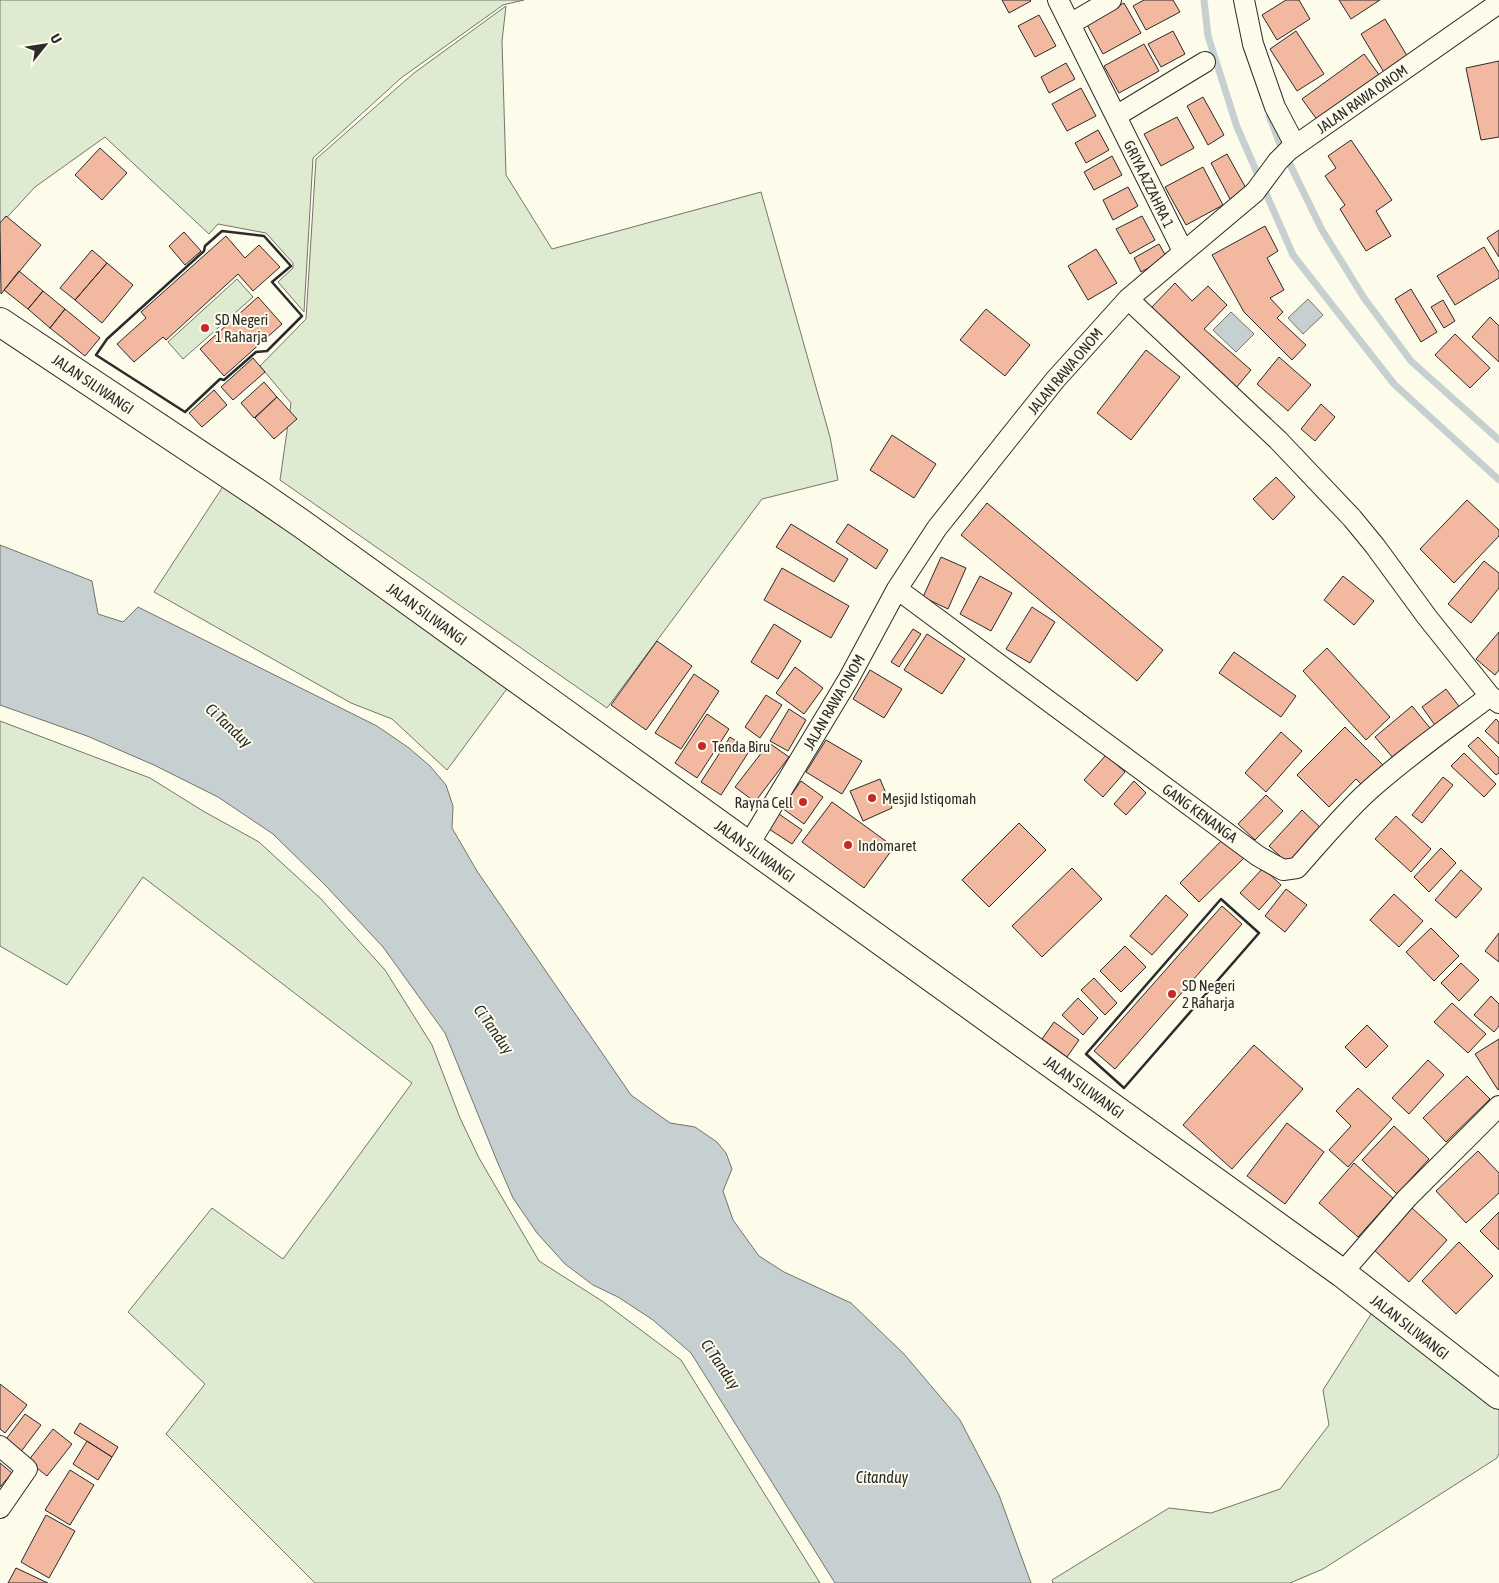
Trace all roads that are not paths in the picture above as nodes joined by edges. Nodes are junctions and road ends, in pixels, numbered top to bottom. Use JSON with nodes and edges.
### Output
{"nodes":[{"id":1,"x":1058,"y":0,"type":"edge"},
{"id":2,"x":1111,"y":0,"type":"edge"},
{"id":3,"x":1244,"y":0,"type":"edge"},
{"id":4,"x":1499,"y":2,"type":"edge"},
{"id":5,"x":1070,"y":24,"type":"junction"},
{"id":6,"x":1205,"y":62,"type":"dead end"},
{"id":7,"x":1116,"y":116,"type":"junction"},
{"id":8,"x":1287,"y":152,"type":"junction"},
{"id":9,"x":1183,"y":251,"type":"junction"},
{"id":10,"x":1128,"y":299,"type":"junction"},
{"id":11,"x":0,"y":322,"type":"edge"},
{"id":12,"x":898,"y":589,"type":"junction"},
{"id":13,"x":1495,"y":699,"type":"edge"},
{"id":14,"x":748,"y":846,"type":"junction"},
{"id":15,"x":1499,"y":1106,"type":"edge"},
{"id":16,"x":1342,"y":1273,"type":"junction"},
{"id":17,"x":1499,"y":1396,"type":"edge"},
{"id":18,"x":0,"y":1446,"type":"edge"},
{"id":19,"x":0,"y":1508,"type":"edge"}],
"edges":[{"from":1,"to":5,"type":"street","name":"GRIYA AZZAHRA 1"},
{"from":2,"to":5,"type":"street"},
{"from":3,"to":8,"type":"street"},
{"from":4,"to":8,"type":"street","name":"JALAN RAWA ONOM"},
{"from":5,"to":7,"type":"street","name":"GRIYA AZZAHRA 1"},
{"from":6,"to":7,"type":"street"},
{"from":7,"to":9,"type":"street","name":"GRIYA AZZAHRA 1"},
{"from":8,"to":9,"type":"street","name":"JALAN RAWA ONOM"},
{"from":9,"to":10,"type":"street","name":"JALAN RAWA ONOM"},
{"from":10,"to":12,"type":"street","name":"JALAN RAWA ONOM"},
{"from":10,"to":13,"type":"street"},
{"from":11,"to":14,"type":"highway","name":"JALAN SILIWANGI"},
{"from":12,"to":13,"type":"street","name":"GANG KENANGA"},
{"from":12,"to":14,"type":"street","name":"JALAN RAWA ONOM"},
{"from":14,"to":16,"type":"highway","name":"JALAN SILIWANGI"},
{"from":15,"to":16,"type":"street"},
{"from":16,"to":17,"type":"highway","name":"JALAN SILIWANGI"},
{"from":18,"to":19,"type":"street"}]}
